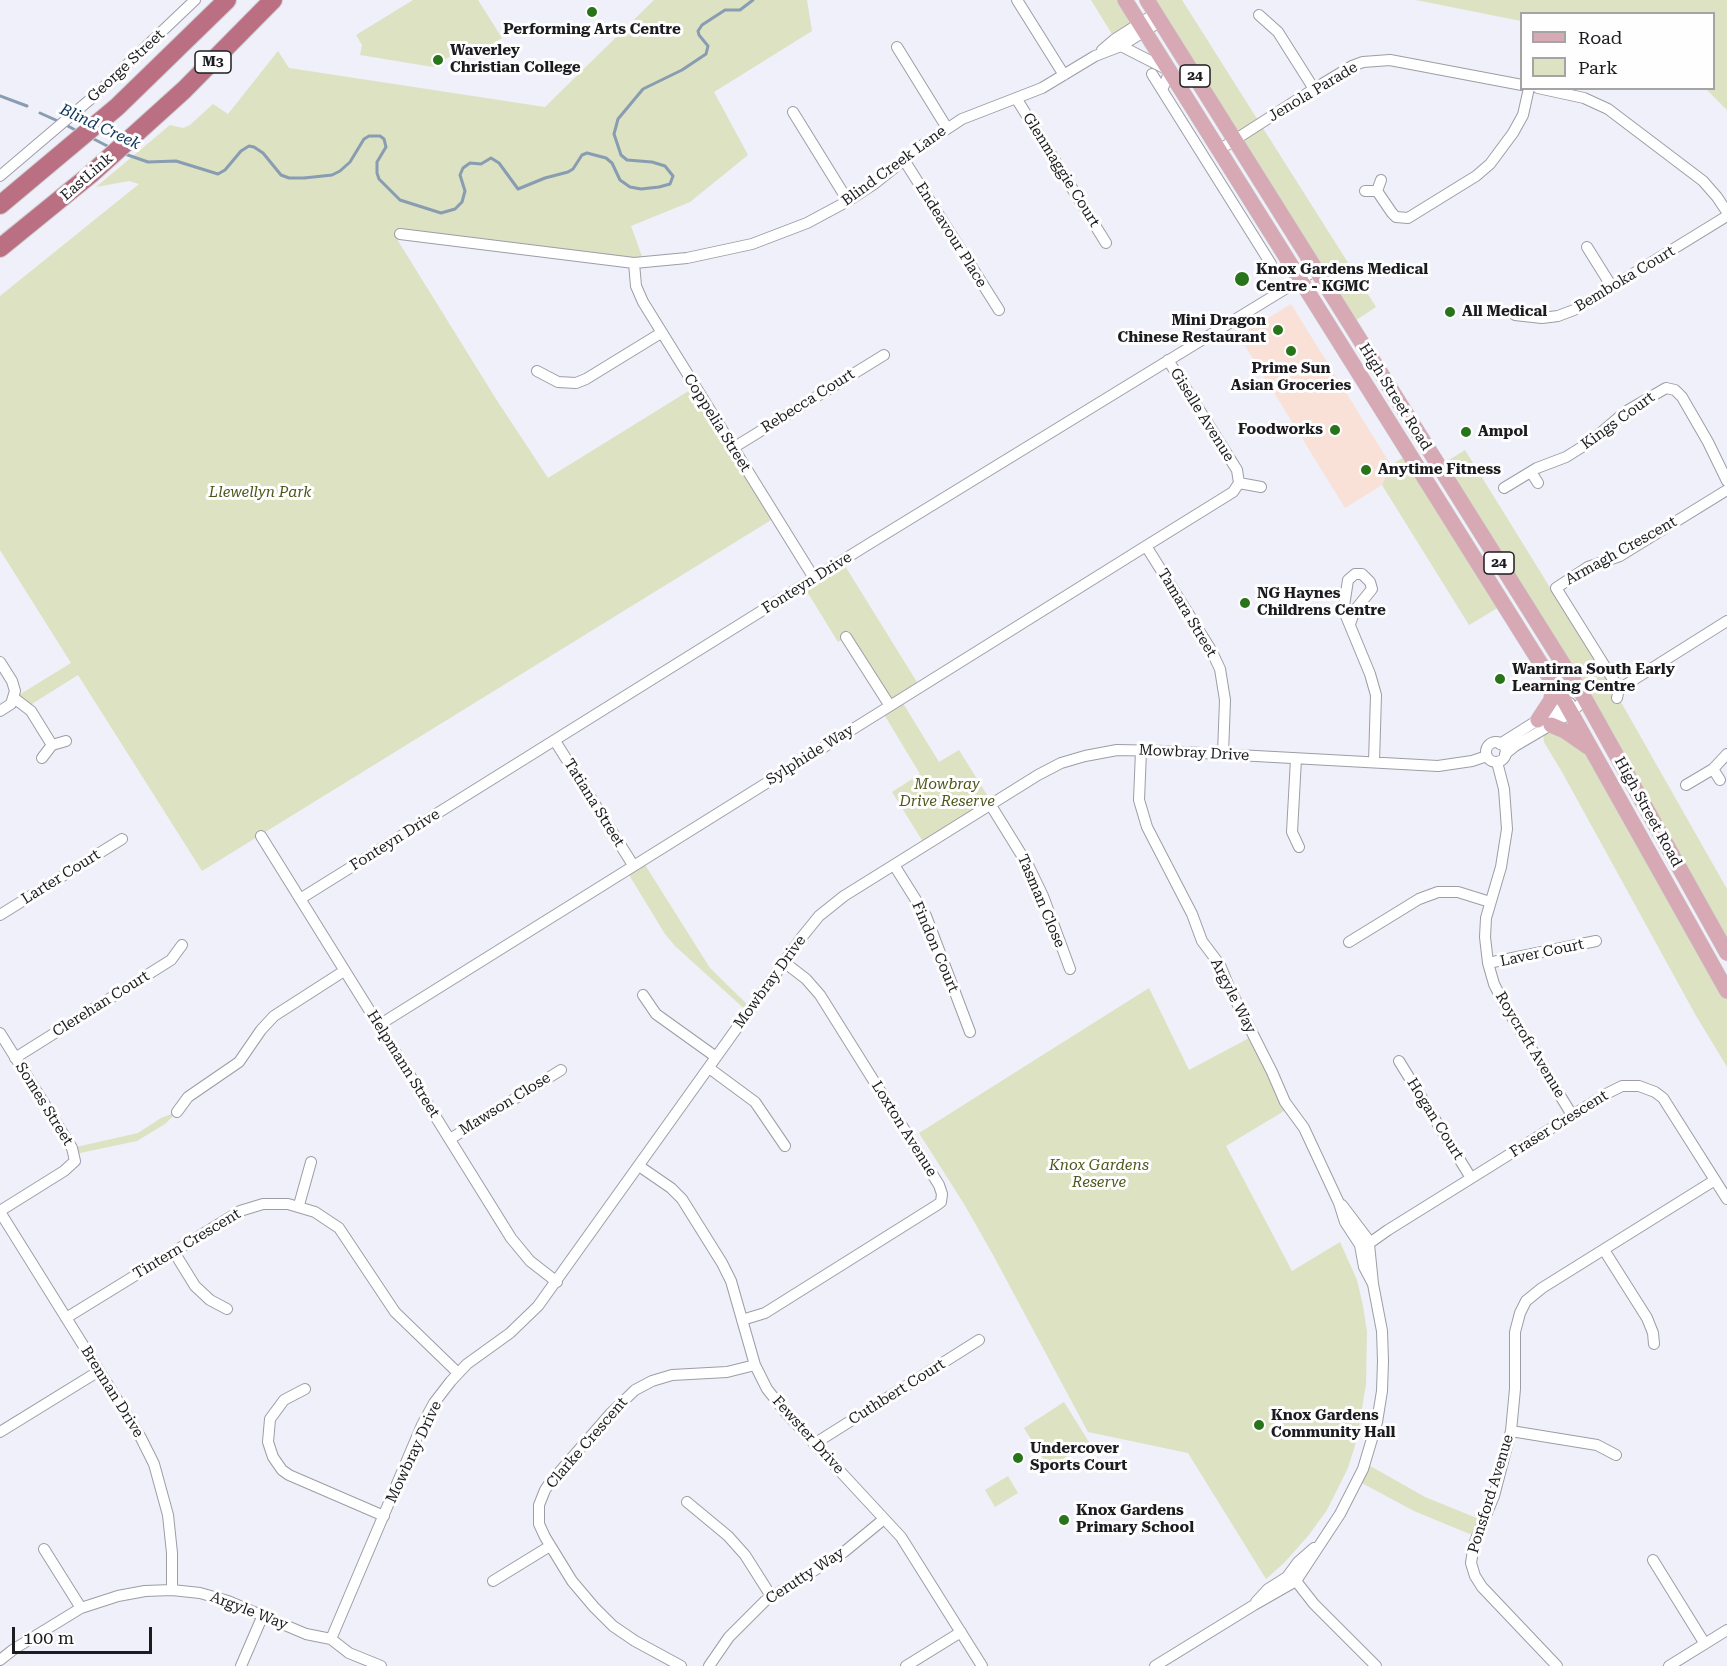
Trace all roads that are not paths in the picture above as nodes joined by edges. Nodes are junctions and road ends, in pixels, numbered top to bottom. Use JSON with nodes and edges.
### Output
{"nodes":[{"id":1,"x":195,"y":0,"type":"edge"},
{"id":2,"x":227,"y":0,"type":"edge"},
{"id":3,"x":273,"y":0,"type":"edge"},
{"id":4,"x":1017,"y":0,"type":"edge"},
{"id":5,"x":1125,"y":0,"type":"edge"},
{"id":6,"x":1155,"y":11,"type":"edge"},
{"id":7,"x":1259,"y":15,"type":"dead end"},
{"id":8,"x":1142,"y":27,"type":"junction"},
{"id":9,"x":1121,"y":46,"type":"junction"},
{"id":10,"x":897,"y":47,"type":"dead end"},
{"id":11,"x":1095,"y":56,"type":"junction"},
{"id":12,"x":1170,"y":71,"type":"junction"},
{"id":13,"x":1152,"y":74,"type":"dead end"},
{"id":14,"x":1064,"y":75,"type":"junction"},
{"id":15,"x":1520,"y":85,"type":"edge"},
{"id":16,"x":1314,"y":89,"type":"junction"},
{"id":17,"x":1162,"y":90,"type":"junction"},
{"id":18,"x":1528,"y":90,"type":"edge"},
{"id":19,"x":1547,"y":90,"type":"edge"},
{"id":20,"x":1016,"y":98,"type":"junction"},
{"id":21,"x":793,"y":112,"type":"dead end"},
{"id":22,"x":947,"y":128,"type":"junction"},
{"id":23,"x":1235,"y":140,"type":"junction"},
{"id":24,"x":1219,"y":150,"type":"junction"},
{"id":25,"x":904,"y":160,"type":"junction"},
{"id":26,"x":0,"y":176,"type":"edge"},
{"id":27,"x":1381,"y":180,"type":"dead end"},
{"id":28,"x":1365,"y":191,"type":"dead end"},
{"id":29,"x":1377,"y":191,"type":"junction"},
{"id":30,"x":848,"y":201,"type":"junction"},
{"id":31,"x":0,"y":205,"type":"edge"},
{"id":32,"x":1727,"y":214,"type":"edge"},
{"id":33,"x":400,"y":234,"type":"dead end"},
{"id":34,"x":1256,"y":240,"type":"junction"},
{"id":35,"x":1106,"y":243,"type":"dead end"},
{"id":36,"x":1278,"y":245,"type":"junction"},
{"id":37,"x":1587,"y":247,"type":"dead end"},
{"id":38,"x":0,"y":248,"type":"edge"},
{"id":39,"x":634,"y":263,"type":"junction"},
{"id":40,"x":1271,"y":264,"type":"dead end"},
{"id":41,"x":1316,"y":270,"type":"junction"},
{"id":42,"x":1300,"y":279,"type":"junction"},
{"id":43,"x":1612,"y":287,"type":"junction"},
{"id":44,"x":999,"y":310,"type":"dead end"},
{"id":45,"x":1515,"y":315,"type":"dead end"},
{"id":46,"x":661,"y":333,"type":"junction"},
{"id":47,"x":884,"y":355,"type":"dead end"},
{"id":48,"x":1168,"y":360,"type":"junction"},
{"id":49,"x":537,"y":371,"type":"dead end"},
{"id":50,"x":1413,"y":426,"type":"junction"},
{"id":51,"x":733,"y":448,"type":"junction"},
{"id":52,"x":1413,"y":460,"type":"junction"},
{"id":53,"x":1531,"y":472,"type":"junction"},
{"id":54,"x":1727,"y":481,"type":"edge"},
{"id":55,"x":1239,"y":483,"type":"junction"},
{"id":56,"x":1538,"y":483,"type":"dead end"},
{"id":57,"x":1261,"y":487,"type":"dead end"},
{"id":58,"x":1504,"y":488,"type":"dead end"},
{"id":59,"x":1727,"y":490,"type":"edge"},
{"id":60,"x":1146,"y":546,"type":"junction"},
{"id":61,"x":814,"y":578,"type":"junction"},
{"id":62,"x":1727,"y":621,"type":"edge"},
{"id":63,"x":1350,"y":624,"type":"dead end"},
{"id":64,"x":846,"y":637,"type":"dead end"},
{"id":65,"x":0,"y":662,"type":"edge"},
{"id":66,"x":1553,"y":685,"type":"junction"},
{"id":67,"x":14,"y":698,"type":"junction"},
{"id":68,"x":1585,"y":699,"type":"junction"},
{"id":69,"x":890,"y":706,"type":"junction"},
{"id":70,"x":1568,"y":709,"type":"junction"},
{"id":71,"x":0,"y":711,"type":"edge"},
{"id":72,"x":1545,"y":723,"type":"junction"},
{"id":73,"x":66,"y":741,"type":"dead end"},
{"id":74,"x":555,"y":741,"type":"junction"},
{"id":75,"x":52,"y":745,"type":"junction"},
{"id":76,"x":1141,"y":751,"type":"junction"},
{"id":77,"x":1501,"y":753,"type":"junction"},
{"id":78,"x":1595,"y":753,"type":"junction"},
{"id":79,"x":1223,"y":754,"type":"junction"},
{"id":80,"x":1727,"y":754,"type":"edge"},
{"id":81,"x":1487,"y":756,"type":"junction"},
{"id":82,"x":42,"y":758,"type":"dead end"},
{"id":83,"x":1296,"y":759,"type":"junction"},
{"id":84,"x":1374,"y":762,"type":"junction"},
{"id":85,"x":1713,"y":769,"type":"junction"},
{"id":86,"x":1720,"y":780,"type":"dead end"},
{"id":87,"x":1686,"y":785,"type":"dead end"},
{"id":88,"x":990,"y":804,"type":"junction"},
{"id":89,"x":261,"y":836,"type":"dead end"},
{"id":90,"x":122,"y":839,"type":"dead end"},
{"id":91,"x":1299,"y":847,"type":"dead end"},
{"id":92,"x":894,"y":864,"type":"junction"},
{"id":93,"x":633,"y":865,"type":"junction"},
{"id":94,"x":1689,"y":886,"type":"junction"},
{"id":95,"x":300,"y":899,"type":"junction"},
{"id":96,"x":1490,"y":902,"type":"junction"},
{"id":97,"x":1678,"y":904,"type":"junction"},
{"id":98,"x":0,"y":915,"type":"edge"},
{"id":99,"x":1596,"y":941,"type":"dead end"},
{"id":100,"x":1349,"y":942,"type":"dead end"},
{"id":101,"x":182,"y":945,"type":"dead end"},
{"id":102,"x":1727,"y":953,"type":"edge"},
{"id":103,"x":784,"y":962,"type":"junction"},
{"id":104,"x":1488,"y":963,"type":"junction"},
{"id":105,"x":1070,"y":969,"type":"dead end"},
{"id":106,"x":345,"y":972,"type":"junction"},
{"id":107,"x":1727,"y":992,"type":"edge"},
{"id":108,"x":643,"y":995,"type":"dead end"},
{"id":109,"x":379,"y":1025,"type":"junction"},
{"id":110,"x":970,"y":1032,"type":"dead end"},
{"id":111,"x":0,"y":1033,"type":"edge"},
{"id":112,"x":716,"y":1057,"type":"junction"},
{"id":113,"x":15,"y":1058,"type":"junction"},
{"id":114,"x":1399,"y":1061,"type":"dead end"},
{"id":115,"x":709,"y":1068,"type":"junction"},
{"id":116,"x":561,"y":1070,"type":"dead end"},
{"id":117,"x":177,"y":1112,"type":"dead end"},
{"id":118,"x":1572,"y":1115,"type":"junction"},
{"id":119,"x":450,"y":1139,"type":"junction"},
{"id":120,"x":785,"y":1146,"type":"dead end"},
{"id":121,"x":311,"y":1162,"type":"dead end"},
{"id":122,"x":639,"y":1166,"type":"junction"},
{"id":123,"x":1471,"y":1178,"type":"junction"},
{"id":124,"x":1715,"y":1180,"type":"junction"},
{"id":125,"x":1727,"y":1199,"type":"edge"},
{"id":126,"x":299,"y":1206,"type":"junction"},
{"id":127,"x":0,"y":1211,"type":"edge"},
{"id":128,"x":1364,"y":1243,"type":"junction"},
{"id":129,"x":1604,"y":1250,"type":"junction"},
{"id":130,"x":174,"y":1252,"type":"junction"},
{"id":131,"x":557,"y":1282,"type":"junction"},
{"id":132,"x":227,"y":1309,"type":"dead end"},
{"id":133,"x":66,"y":1318,"type":"junction"},
{"id":134,"x":742,"y":1320,"type":"junction"},
{"id":135,"x":979,"y":1340,"type":"dead end"},
{"id":136,"x":1654,"y":1344,"type":"dead end"},
{"id":137,"x":755,"y":1365,"type":"junction"},
{"id":138,"x":99,"y":1371,"type":"junction"},
{"id":139,"x":458,"y":1373,"type":"junction"},
{"id":140,"x":305,"y":1389,"type":"dead end"},
{"id":141,"x":1511,"y":1431,"type":"junction"},
{"id":142,"x":0,"y":1432,"type":"edge"},
{"id":143,"x":814,"y":1444,"type":"junction"},
{"id":144,"x":1616,"y":1455,"type":"dead end"},
{"id":145,"x":687,"y":1502,"type":"dead end"},
{"id":146,"x":384,"y":1516,"type":"junction"},
{"id":147,"x":884,"y":1519,"type":"junction"},
{"id":148,"x":550,"y":1546,"type":"junction"},
{"id":149,"x":44,"y":1549,"type":"dead end"},
{"id":150,"x":1653,"y":1560,"type":"dead end"},
{"id":151,"x":494,"y":1581,"type":"dead end"},
{"id":152,"x":1291,"y":1581,"type":"junction"},
{"id":153,"x":172,"y":1590,"type":"junction"},
{"id":154,"x":771,"y":1596,"type":"junction"},
{"id":155,"x":81,"y":1608,"type":"junction"},
{"id":156,"x":263,"y":1615,"type":"junction"},
{"id":157,"x":1727,"y":1630,"type":"edge"},
{"id":158,"x":961,"y":1632,"type":"junction"},
{"id":159,"x":331,"y":1639,"type":"junction"},
{"id":160,"x":1705,"y":1644,"type":"junction"},
{"id":161,"x":14,"y":1649,"type":"junction"},
{"id":162,"x":0,"y":1655,"type":"edge"},
{"id":163,"x":0,"y":1660,"type":"edge"},
{"id":164,"x":241,"y":1666,"type":"edge"},
{"id":165,"x":381,"y":1666,"type":"edge"},
{"id":166,"x":681,"y":1666,"type":"edge"},
{"id":167,"x":709,"y":1666,"type":"edge"},
{"id":168,"x":906,"y":1666,"type":"edge"},
{"id":169,"x":982,"y":1666,"type":"edge"},
{"id":170,"x":1155,"y":1666,"type":"edge"},
{"id":171,"x":1376,"y":1666,"type":"edge"},
{"id":172,"x":1557,"y":1666,"type":"edge"},
{"id":173,"x":1669,"y":1666,"type":"edge"}],
"edges":[{"from":1,"to":26,"type":"street","name":"George Street"},
{"from":2,"to":31,"type":"highway","number":"M3"},
{"from":3,"to":38,"type":"highway","name":"EastLink","number":"M3"},
{"from":4,"to":14,"type":"street"},
{"from":5,"to":8,"type":"main road","name":"High Street Road","number":"24"},
{"from":6,"to":8,"type":"street","name":"Blind Creek Lane"},
{"from":6,"to":23,"type":"main road","name":"High Street Road","number":"24"},
{"from":7,"to":16,"type":"street"},
{"from":8,"to":9,"type":"street","name":"Blind Creek Lane"},
{"from":8,"to":11,"type":"street","name":"Blind Creek Lane"},
{"from":8,"to":12,"type":"main road","name":"High Street Road","number":"24"},
{"from":9,"to":11,"type":"street","name":"Blind Creek Lane"},
{"from":9,"to":12,"type":"street"},
{"from":10,"to":22,"type":"street"},
{"from":11,"to":14,"type":"street","name":"Blind Creek Lane"},
{"from":12,"to":17,"type":"street"},
{"from":12,"to":24,"type":"main road","name":"High Street Road","number":"24"},
{"from":13,"to":17,"type":"street"},
{"from":14,"to":20,"type":"street","name":"Blind Creek Lane"},
{"from":15,"to":16,"type":"street","name":"Jenola Parade"},
{"from":16,"to":23,"type":"street","name":"Jenola Parade"},
{"from":17,"to":34,"type":"street"},
{"from":18,"to":29,"type":"street"},
{"from":19,"to":32,"type":"street"},
{"from":20,"to":22,"type":"street","name":"Blind Creek Lane"},
{"from":20,"to":35,"type":"street","name":"Glenmaggie Court"},
{"from":21,"to":30,"type":"street"},
{"from":22,"to":25,"type":"street","name":"Blind Creek Lane"},
{"from":23,"to":24,"type":"street","name":"Jenola Parade"},
{"from":23,"to":41,"type":"main road","name":"High Street Road","number":"24"},
{"from":24,"to":36,"type":"main road","name":"High Street Road","number":"24"},
{"from":25,"to":30,"type":"street","name":"Blind Creek Lane"},
{"from":25,"to":44,"type":"street","name":"Endeavour Place"},
{"from":27,"to":29,"type":"street"},
{"from":28,"to":29,"type":"street"},
{"from":30,"to":39,"type":"street","name":"Blind Creek Lane"},
{"from":32,"to":43,"type":"street","name":"Bemboka Court"},
{"from":33,"to":39,"type":"street","name":"Blind Creek Lane"},
{"from":34,"to":36,"type":"street"},
{"from":34,"to":40,"type":"street"},
{"from":36,"to":42,"type":"main road","name":"High Street Road","number":"24"},
{"from":37,"to":43,"type":"street"},
{"from":39,"to":46,"type":"street","name":"Coppelia Street"},
{"from":41,"to":42,"type":"street","name":"Fonteyn Drive"},
{"from":41,"to":50,"type":"main road","name":"High Street Road","number":"24"},
{"from":42,"to":48,"type":"street","name":"Fonteyn Drive"},
{"from":42,"to":52,"type":"main road","name":"High Street Road","number":"24"},
{"from":43,"to":45,"type":"street","name":"Bemboka Court"},
{"from":46,"to":49,"type":"street"},
{"from":46,"to":51,"type":"street","name":"Coppelia Street"},
{"from":47,"to":51,"type":"street","name":"Rebecca Court"},
{"from":48,"to":55,"type":"street","name":"Giselle Avenue"},
{"from":48,"to":61,"type":"street","name":"Fonteyn Drive"},
{"from":50,"to":52,"type":"main road"},
{"from":50,"to":68,"type":"main road","name":"High Street Road","number":"24"},
{"from":51,"to":61,"type":"street","name":"Coppelia Street"},
{"from":52,"to":66,"type":"main road","name":"High Street Road","number":"24"},
{"from":53,"to":54,"type":"street","name":"Kings Court"},
{"from":53,"to":56,"type":"street"},
{"from":53,"to":58,"type":"street","name":"Kings Court"},
{"from":55,"to":57,"type":"street"},
{"from":55,"to":60,"type":"street","name":"Sylphide Way"},
{"from":59,"to":62,"type":"street","name":"Armagh Crescent"},
{"from":60,"to":69,"type":"street","name":"Sylphide Way"},
{"from":60,"to":79,"type":"street","name":"Tamara Street"},
{"from":61,"to":74,"type":"street","name":"Fonteyn Drive"},
{"from":63,"to":84,"type":"street"},
{"from":64,"to":69,"type":"street"},
{"from":65,"to":67,"type":"street"},
{"from":66,"to":70,"type":"main road","name":"High Street Road","number":"24"},
{"from":66,"to":72,"type":"main road"},
{"from":67,"to":71,"type":"street"},
{"from":67,"to":75,"type":"street"},
{"from":68,"to":70,"type":"street","name":"Mowbray Drive"},
{"from":68,"to":94,"type":"main road","name":"High Street Road","number":"24"},
{"from":69,"to":93,"type":"street","name":"Sylphide Way"},
{"from":70,"to":72,"type":"street","name":"Mowbray Drive"},
{"from":70,"to":78,"type":"main road","name":"High Street Road","number":"24"},
{"from":72,"to":77,"type":"street","name":"Mowbray Drive"},
{"from":72,"to":78,"type":"main road"},
{"from":73,"to":75,"type":"street"},
{"from":74,"to":93,"type":"street","name":"Tatiana Street"},
{"from":74,"to":95,"type":"street","name":"Fonteyn Drive"},
{"from":75,"to":82,"type":"street"},
{"from":76,"to":79,"type":"street","name":"Mowbray Drive"},
{"from":76,"to":88,"type":"street","name":"Mowbray Drive"},
{"from":76,"to":128,"type":"street","name":"Argyle Way"},
{"from":77,"to":81,"type":"street"},
{"from":77,"to":81,"type":"street","name":"Mowbray Drive"},
{"from":77,"to":96,"type":"street","name":"Roycroft Avenue"},
{"from":78,"to":97,"type":"main road","name":"High Street Road","number":"24"},
{"from":79,"to":83,"type":"street","name":"Mowbray Drive"},
{"from":80,"to":85,"type":"street"},
{"from":81,"to":84,"type":"street","name":"Mowbray Drive"},
{"from":83,"to":84,"type":"street","name":"Mowbray Drive"},
{"from":83,"to":91,"type":"street"},
{"from":85,"to":86,"type":"street"},
{"from":85,"to":87,"type":"street"},
{"from":88,"to":92,"type":"street","name":"Mowbray Drive"},
{"from":88,"to":105,"type":"street","name":"Tasman Close"},
{"from":89,"to":95,"type":"street","name":"Helpmann Street"},
{"from":90,"to":98,"type":"street","name":"Larter Court"},
{"from":92,"to":103,"type":"street","name":"Mowbray Drive"},
{"from":92,"to":110,"type":"street","name":"Findon Court"},
{"from":93,"to":109,"type":"street","name":"Sylphide Way"},
{"from":94,"to":97,"type":"main road"},
{"from":94,"to":102,"type":"main road","name":"High Street Road","number":"24"},
{"from":95,"to":106,"type":"street","name":"Helpmann Street"},
{"from":96,"to":100,"type":"street"},
{"from":96,"to":104,"type":"street","name":"Roycroft Avenue"},
{"from":97,"to":107,"type":"main road","name":"High Street Road","number":"24"},
{"from":99,"to":104,"type":"street","name":"Laver Court"},
{"from":101,"to":113,"type":"street","name":"Clerehan Court"},
{"from":103,"to":112,"type":"street","name":"Mowbray Drive"},
{"from":103,"to":134,"type":"street","name":"Loxton Avenue"},
{"from":104,"to":118,"type":"street","name":"Roycroft Avenue"},
{"from":106,"to":109,"type":"street","name":"Helpmann Street"},
{"from":106,"to":117,"type":"street"},
{"from":108,"to":112,"type":"street"},
{"from":109,"to":119,"type":"street","name":"Helpmann Street"},
{"from":111,"to":113,"type":"street","name":"Somes Street"},
{"from":112,"to":115,"type":"street","name":"Mowbray Drive"},
{"from":113,"to":127,"type":"street","name":"Somes Street"},
{"from":114,"to":123,"type":"street","name":"Hogan Court"},
{"from":115,"to":120,"type":"street"},
{"from":115,"to":122,"type":"street","name":"Mowbray Drive"},
{"from":116,"to":119,"type":"street","name":"Mawson Close"},
{"from":118,"to":123,"type":"street","name":"Fraser Crescent"},
{"from":118,"to":124,"type":"street","name":"Fraser Crescent"},
{"from":119,"to":131,"type":"street","name":"Helpmann Street"},
{"from":121,"to":126,"type":"street"},
{"from":122,"to":131,"type":"street","name":"Mowbray Drive"},
{"from":122,"to":134,"type":"street","name":"Fewster Drive"},
{"from":123,"to":128,"type":"street","name":"Fraser Crescent"},
{"from":124,"to":125,"type":"street","name":"Fraser Crescent"},
{"from":124,"to":129,"type":"street","name":"Ponsford Avenue"},
{"from":126,"to":130,"type":"street","name":"Tintern Crescent"},
{"from":126,"to":139,"type":"street","name":"Tintern Crescent"},
{"from":127,"to":133,"type":"street","name":"Brennan Drive"},
{"from":128,"to":152,"type":"street"},
{"from":129,"to":136,"type":"street"},
{"from":129,"to":141,"type":"street","name":"Ponsford Avenue"},
{"from":130,"to":132,"type":"street"},
{"from":130,"to":133,"type":"street","name":"Tintern Crescent"},
{"from":131,"to":139,"type":"street","name":"Mowbray Drive"},
{"from":133,"to":138,"type":"street","name":"Brennan Drive"},
{"from":134,"to":137,"type":"street","name":"Fewster Drive"},
{"from":135,"to":143,"type":"street","name":"Cuthbert Court"},
{"from":137,"to":143,"type":"street","name":"Fewster Drive"},
{"from":137,"to":148,"type":"street","name":"Clarke Crescent"},
{"from":138,"to":142,"type":"street"},
{"from":138,"to":153,"type":"street","name":"Brennan Drive"},
{"from":139,"to":146,"type":"street","name":"Mowbray Drive"},
{"from":140,"to":146,"type":"street"},
{"from":141,"to":144,"type":"street"},
{"from":141,"to":172,"type":"street","name":"Ponsford Avenue"},
{"from":143,"to":147,"type":"street","name":"Fewster Drive"},
{"from":145,"to":154,"type":"street"},
{"from":146,"to":159,"type":"street","name":"Mowbray Drive"},
{"from":147,"to":154,"type":"street","name":"Cerutty Way"},
{"from":147,"to":158,"type":"street","name":"Fewster Drive"},
{"from":148,"to":151,"type":"street"},
{"from":148,"to":166,"type":"street","name":"Clarke Crescent"},
{"from":149,"to":155,"type":"street"},
{"from":150,"to":160,"type":"street"},
{"from":152,"to":170,"type":"street"},
{"from":152,"to":171,"type":"street"},
{"from":153,"to":155,"type":"street","name":"Argyle Way"},
{"from":153,"to":156,"type":"street","name":"Argyle Way"},
{"from":154,"to":167,"type":"street","name":"Cerutty Way"},
{"from":155,"to":161,"type":"street","name":"Argyle Way"},
{"from":156,"to":159,"type":"street","name":"Argyle Way"},
{"from":156,"to":164,"type":"street"},
{"from":157,"to":160,"type":"street"},
{"from":158,"to":168,"type":"street"},
{"from":158,"to":169,"type":"street","name":"Fewster Drive"},
{"from":159,"to":165,"type":"street","name":"Argyle Way"},
{"from":160,"to":173,"type":"street"},
{"from":161,"to":162,"type":"street","name":"Argyle Way"},
{"from":161,"to":163,"type":"street","name":"Argyle Way"}]}
